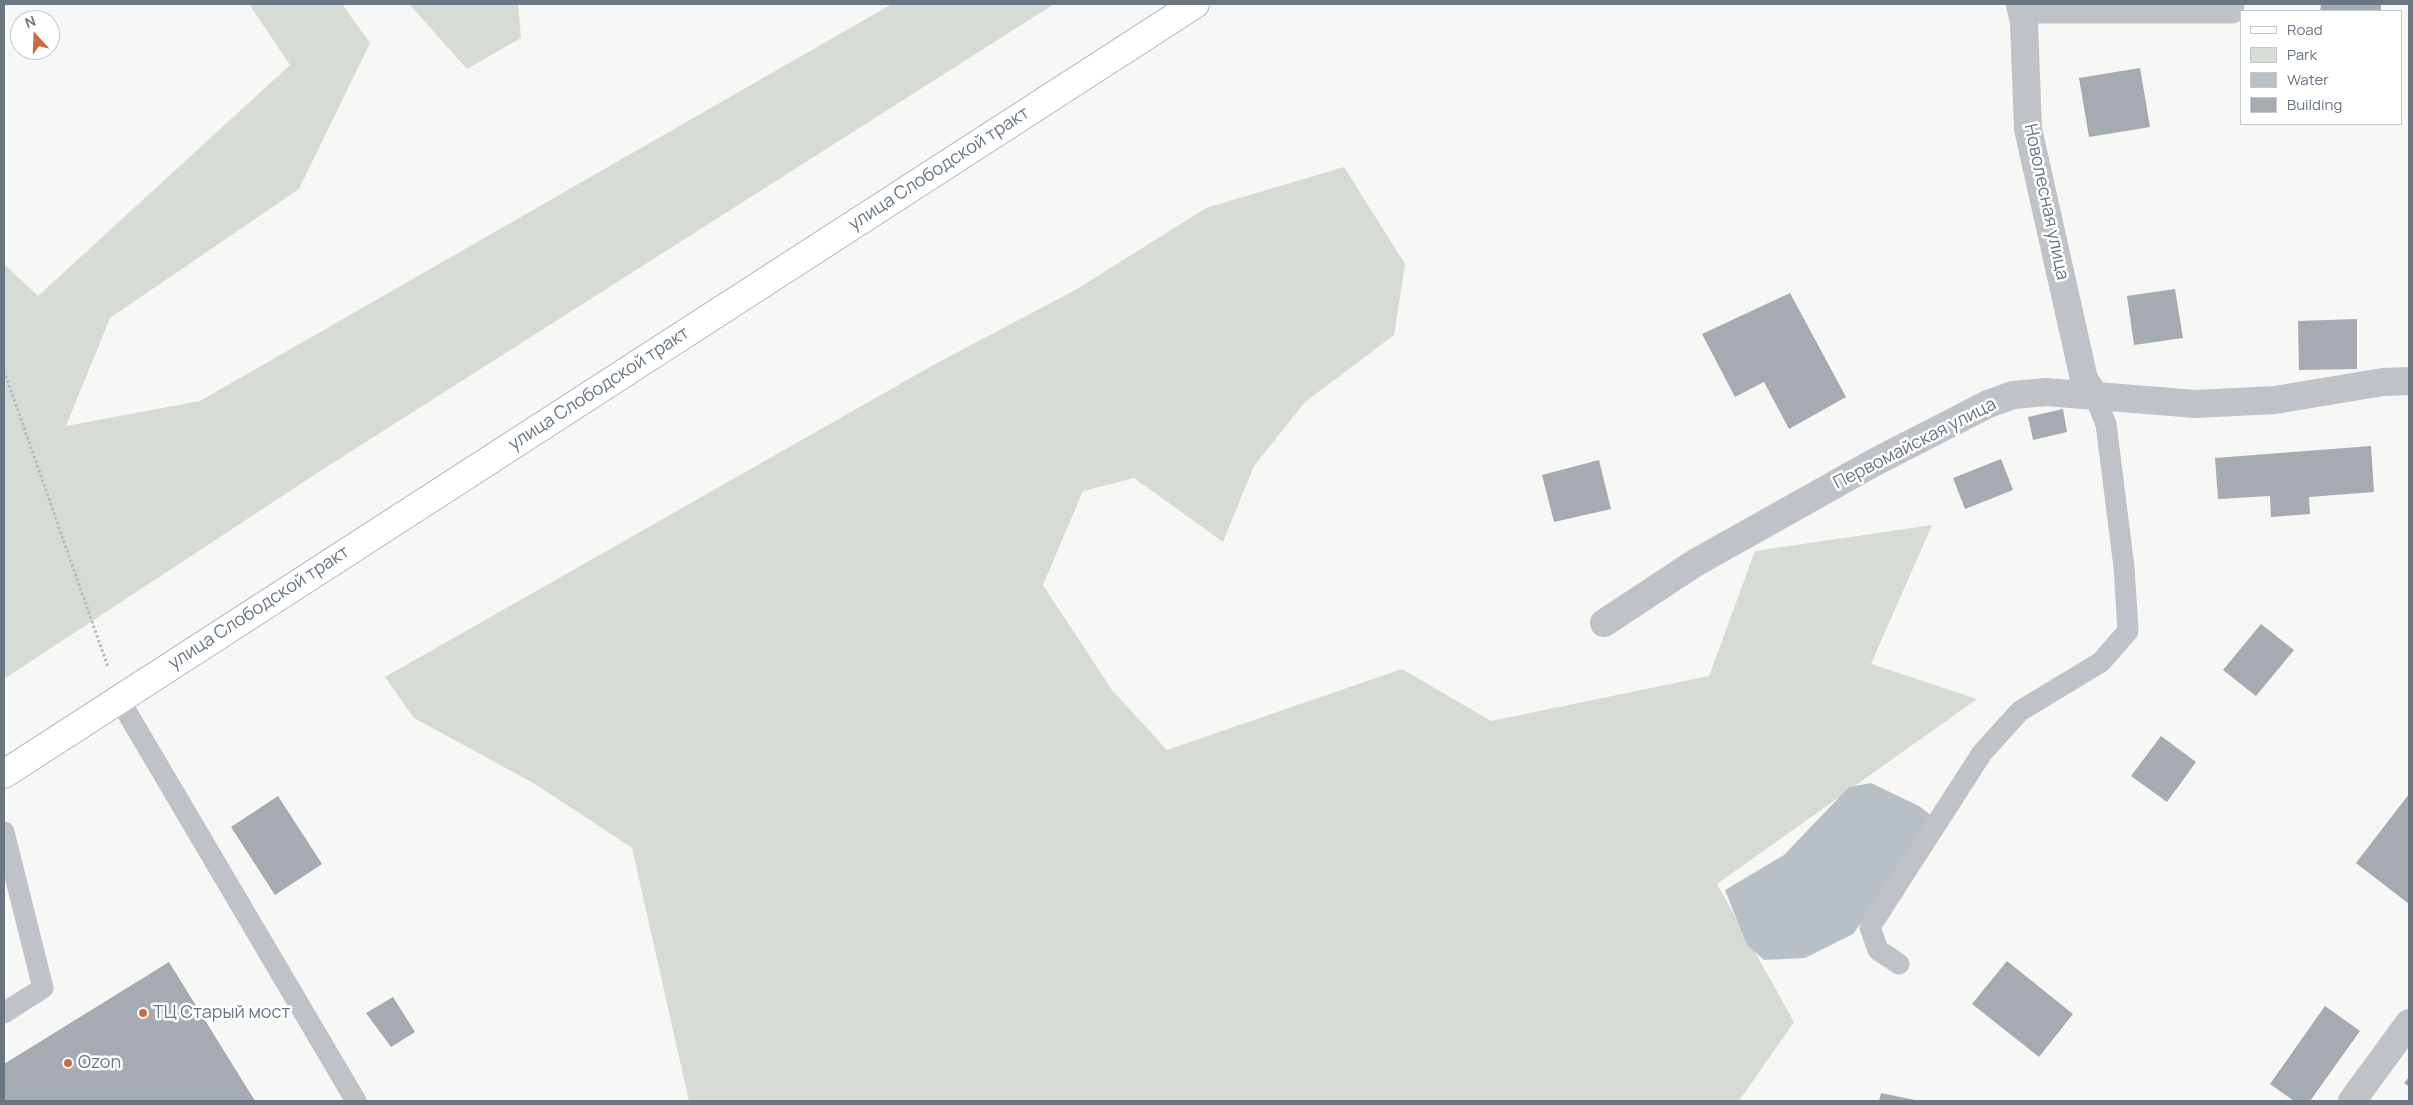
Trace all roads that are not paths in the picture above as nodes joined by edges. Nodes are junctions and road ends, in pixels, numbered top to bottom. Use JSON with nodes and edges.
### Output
{"nodes":[{"id":1,"x":1194,"y":4,"type":"edge"},
{"id":2,"x":2234,"y":4,"type":"edge"},
{"id":3,"x":2021,"y":8,"type":"edge"},
{"id":4,"x":2409,"y":381,"type":"edge"},
{"id":5,"x":2094,"y":395,"type":"junction"},
{"id":6,"x":1604,"y":623,"type":"dead end"},
{"id":7,"x":119,"y":698,"type":"junction"},
{"id":8,"x":4,"y":774,"type":"edge"},
{"id":9,"x":4,"y":832,"type":"edge"},
{"id":10,"x":1900,"y":964,"type":"dead end"},
{"id":11,"x":4,"y":1012,"type":"edge"},
{"id":12,"x":2409,"y":1022,"type":"edge"},
{"id":13,"x":356,"y":1101,"type":"edge"},
{"id":14,"x":2352,"y":1101,"type":"edge"}],
"edges":[{"from":1,"to":7,"type":"main road","name":"улица Слободской тракт"},
{"from":2,"to":3,"type":"lane"},
{"from":3,"to":5,"type":"street","name":"Новолесная улица"},
{"from":4,"to":5,"type":"street","name":"Первомайская улица"},
{"from":5,"to":6,"type":"street","name":"Первомайская улица"},
{"from":5,"to":10,"type":"lane"},
{"from":7,"to":8,"type":"main road","name":"улица Слободской тракт"},
{"from":7,"to":13,"type":"lane"},
{"from":9,"to":11,"type":"lane"},
{"from":12,"to":14,"type":"street"}]}
